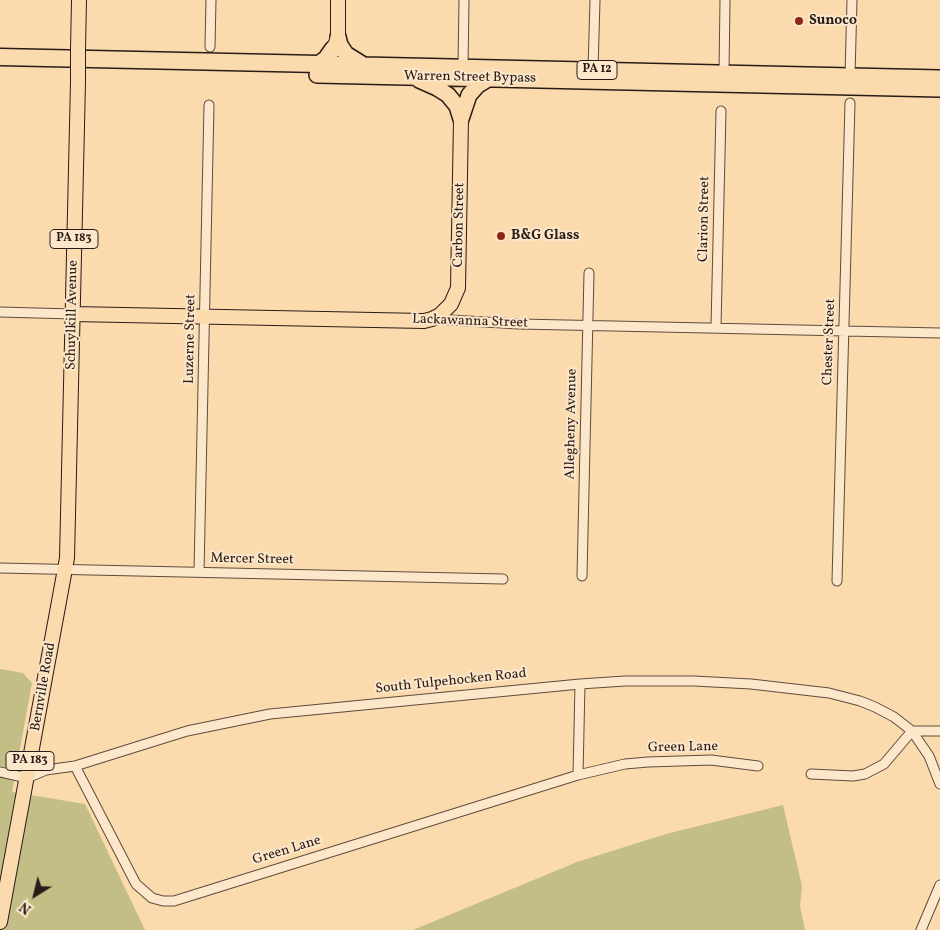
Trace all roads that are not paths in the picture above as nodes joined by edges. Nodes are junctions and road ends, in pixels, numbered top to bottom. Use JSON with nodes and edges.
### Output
{"nodes":[{"id":1,"x":79,"y":0,"type":"edge"},
{"id":2,"x":211,"y":0,"type":"edge"},
{"id":3,"x":338,"y":0,"type":"edge"},
{"id":4,"x":464,"y":0,"type":"edge"},
{"id":5,"x":595,"y":0,"type":"edge"},
{"id":6,"x":725,"y":0,"type":"edge"},
{"id":7,"x":852,"y":0,"type":"edge"},
{"id":8,"x":335,"y":43,"type":"junction"},
{"id":9,"x":210,"y":47,"type":"dead end"},
{"id":10,"x":0,"y":57,"type":"edge"},
{"id":11,"x":366,"y":65,"type":"junction"},
{"id":12,"x":463,"y":67,"type":"junction"},
{"id":13,"x":0,"y":68,"type":"edge"},
{"id":14,"x":318,"y":69,"type":"junction"},
{"id":15,"x":594,"y":70,"type":"junction"},
{"id":16,"x":724,"y":73,"type":"junction"},
{"id":17,"x":850,"y":76,"type":"junction"},
{"id":18,"x":410,"y":77,"type":"junction"},
{"id":19,"x":940,"y":78,"type":"edge"},
{"id":20,"x":488,"y":79,"type":"junction"},
{"id":21,"x":940,"y":89,"type":"edge"},
{"id":22,"x":850,"y":104,"type":"dead end"},
{"id":23,"x":209,"y":105,"type":"dead end"},
{"id":24,"x":721,"y":111,"type":"dead end"},
{"id":25,"x":461,"y":119,"type":"junction"},
{"id":26,"x":589,"y":272,"type":"dead end"},
{"id":27,"x":0,"y":312,"type":"edge"},
{"id":28,"x":73,"y":314,"type":"junction"},
{"id":29,"x":205,"y":316,"type":"junction"},
{"id":30,"x":432,"y":319,"type":"junction"},
{"id":31,"x":588,"y":324,"type":"junction"},
{"id":32,"x":716,"y":327,"type":"junction"},
{"id":33,"x":845,"y":330,"type":"junction"},
{"id":34,"x":940,"y":333,"type":"edge"},
{"id":35,"x":0,"y":568,"type":"edge"},
{"id":36,"x":65,"y":570,"type":"junction"},
{"id":37,"x":199,"y":572,"type":"junction"},
{"id":38,"x":582,"y":576,"type":"dead end"},
{"id":39,"x":503,"y":579,"type":"dead end"},
{"id":40,"x":837,"y":581,"type":"dead end"},
{"id":41,"x":60,"y":599,"type":"joint"},
{"id":42,"x":580,"y":684,"type":"junction"},
{"id":43,"x":912,"y":731,"type":"junction"},
{"id":44,"x":940,"y":731,"type":"edge"},
{"id":45,"x":75,"y":766,"type":"junction"},
{"id":46,"x":758,"y":766,"type":"dead end"},
{"id":47,"x":0,"y":772,"type":"edge"},
{"id":48,"x":811,"y":774,"type":"dead end"},
{"id":49,"x":578,"y":775,"type":"junction"},
{"id":50,"x":27,"y":778,"type":"junction"},
{"id":51,"x":940,"y":784,"type":"edge"},
{"id":52,"x":940,"y":884,"type":"edge"},
{"id":53,"x":0,"y":922,"type":"edge"},
{"id":54,"x":921,"y":930,"type":"edge"}],
"edges":[{"from":1,"to":28,"type":"main road","name":"Schuylkill Avenue","number":"PA 183","bridge":true},
{"from":2,"to":9,"type":"street"},
{"from":3,"to":8,"type":"main road"},
{"from":4,"to":12,"type":"street"},
{"from":5,"to":15,"type":"street"},
{"from":6,"to":16,"type":"street"},
{"from":7,"to":17,"type":"street"},
{"from":8,"to":11,"type":"highway"},
{"from":8,"to":14,"type":"highway"},
{"from":10,"to":14,"type":"highway","name":"Warren Street Bypass","number":"PA 12"},
{"from":11,"to":12,"type":"highway","name":"Warren Street Bypass","number":"PA 12"},
{"from":11,"to":14,"type":"highway","name":"Warren Street Bypass","number":"PA 12"},
{"from":12,"to":15,"type":"highway","name":"Warren Street Bypass","number":"PA 12"},
{"from":13,"to":14,"type":"highway","name":"Warren Street Bypass","number":"PA 12"},
{"from":14,"to":18,"type":"highway","name":"Warren Street Bypass","number":"PA 12"},
{"from":15,"to":16,"type":"highway","name":"Warren Street Bypass","number":"PA 12"},
{"from":16,"to":17,"type":"highway","name":"Warren Street Bypass","number":"PA 12"},
{"from":17,"to":19,"type":"highway","name":"Warren Street Bypass","number":"PA 12"},
{"from":18,"to":20,"type":"highway","name":"Warren Street Bypass","number":"PA 12"},
{"from":18,"to":25,"type":"highway"},
{"from":20,"to":21,"type":"highway","name":"Warren Street Bypass","number":"PA 12"},
{"from":20,"to":25,"type":"highway"},
{"from":22,"to":33,"type":"street","name":"Chester Street"},
{"from":23,"to":29,"type":"street","name":"Luzerne Street"},
{"from":24,"to":32,"type":"street","name":"Clarion Street"},
{"from":25,"to":30,"type":"main road","name":"Carbon Street"},
{"from":26,"to":31,"type":"street","name":"Allegheny Avenue"},
{"from":27,"to":28,"type":"street","name":"Lackawanna Street"},
{"from":28,"to":29,"type":"main road","name":"Lackawanna Street"},
{"from":28,"to":36,"type":"main road","name":"Schuylkill Avenue","number":"PA 183"},
{"from":29,"to":30,"type":"main road","name":"Lackawanna Street"},
{"from":29,"to":37,"type":"street","name":"Luzerne Street"},
{"from":30,"to":31,"type":"street","name":"Lackawanna Street"},
{"from":31,"to":32,"type":"street","name":"Lackawanna Street"},
{"from":31,"to":38,"type":"street","name":"Allegheny Avenue"},
{"from":32,"to":33,"type":"street","name":"Lackawanna Street"},
{"from":33,"to":34,"type":"street","name":"Lackawanna Street"},
{"from":33,"to":40,"type":"street","name":"Chester Street"},
{"from":35,"to":36,"type":"street","name":"Mercer Street"},
{"from":36,"to":37,"type":"street","name":"Mercer Street"},
{"from":36,"to":41,"type":"main road","name":"Schuylkill Avenue","number":"PA 183"},
{"from":37,"to":39,"type":"street","name":"Mercer Street"},
{"from":41,"to":50,"type":"main road","name":"Bernville Road","number":"PA 183"},
{"from":42,"to":43,"type":"street","name":"South Tulpehocken Road"},
{"from":42,"to":45,"type":"street","name":"South Tulpehocken Road"},
{"from":42,"to":49,"type":"street"},
{"from":43,"to":44,"type":"street"},
{"from":43,"to":48,"type":"street"},
{"from":43,"to":51,"type":"street","name":"South Tulpehocken Road"},
{"from":45,"to":49,"type":"street","name":"Green Lane"},
{"from":45,"to":50,"type":"street","name":"South Tulpehocken Road"},
{"from":46,"to":49,"type":"street","name":"Green Lane"},
{"from":47,"to":50,"type":"street"},
{"from":50,"to":53,"type":"main road","name":"Bernville Road","number":"PA 183"},
{"from":52,"to":54,"type":"street"}]}
